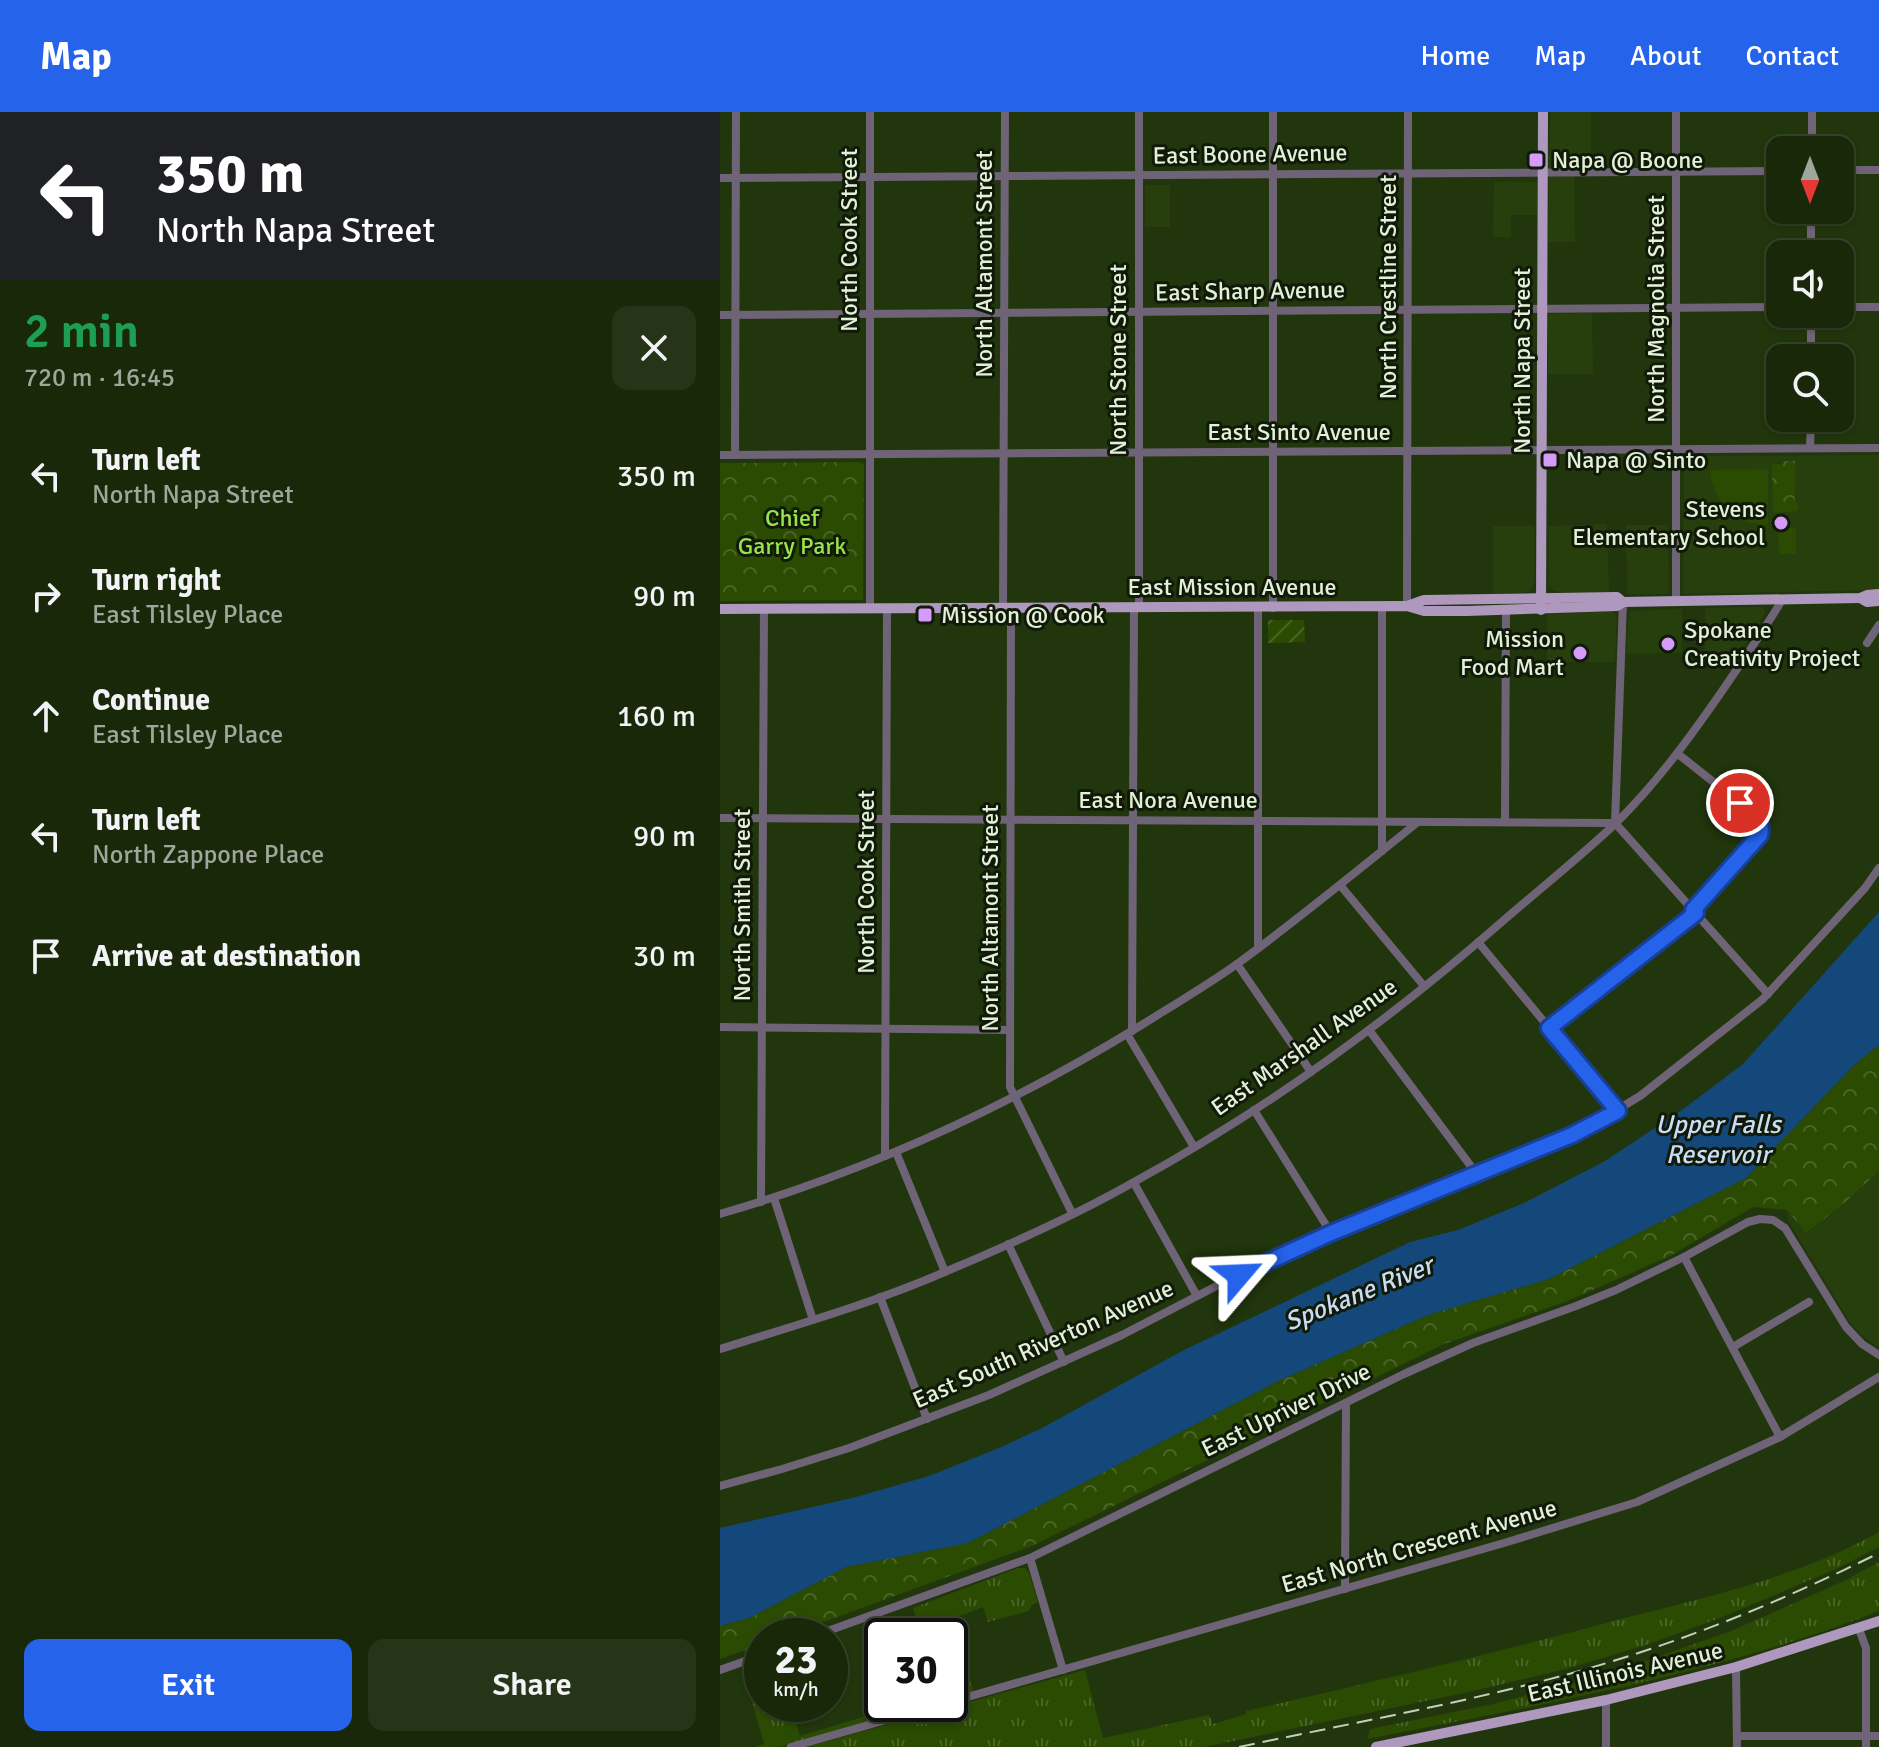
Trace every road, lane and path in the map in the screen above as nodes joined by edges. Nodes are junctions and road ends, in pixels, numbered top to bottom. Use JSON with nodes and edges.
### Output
{"nodes":[{"id":1,"x":736,"y":112,"type":"edge"},
{"id":2,"x":870,"y":112,"type":"edge"},
{"id":3,"x":1005,"y":112,"type":"edge"},
{"id":4,"x":1139,"y":112,"type":"edge"},
{"id":5,"x":1273,"y":112,"type":"edge"},
{"id":6,"x":1408,"y":112,"type":"edge"},
{"id":7,"x":1543,"y":112,"type":"edge"},
{"id":8,"x":1676,"y":112,"type":"edge"},
{"id":9,"x":1812,"y":112,"type":"edge"},
{"id":10,"x":1812,"y":136,"type":"edge"},
{"id":11,"x":1854,"y":170,"type":"edge"},
{"id":12,"x":1879,"y":170,"type":"edge"},
{"id":13,"x":1766,"y":171,"type":"edge"},
{"id":14,"x":1677,"y":172,"type":"junction"},
{"id":15,"x":1273,"y":173,"type":"junction"},
{"id":16,"x":1408,"y":173,"type":"junction"},
{"id":17,"x":1543,"y":173,"type":"junction"},
{"id":18,"x":1139,"y":175,"type":"junction"},
{"id":19,"x":870,"y":177,"type":"junction"},
{"id":20,"x":1004,"y":177,"type":"junction"},
{"id":21,"x":720,"y":178,"type":"edge"},
{"id":22,"x":735,"y":178,"type":"junction"},
{"id":23,"x":1766,"y":307,"type":"edge"},
{"id":24,"x":1854,"y":307,"type":"edge"},
{"id":25,"x":1879,"y":307,"type":"edge"},
{"id":26,"x":1676,"y":308,"type":"junction"},
{"id":27,"x":1542,"y":309,"type":"junction"},
{"id":28,"x":1408,"y":310,"type":"junction"},
{"id":29,"x":1273,"y":311,"type":"junction"},
{"id":30,"x":1138,"y":312,"type":"junction"},
{"id":31,"x":1004,"y":313,"type":"junction"},
{"id":32,"x":869,"y":314,"type":"junction"},
{"id":33,"x":720,"y":315,"type":"edge"},
{"id":34,"x":735,"y":315,"type":"junction"},
{"id":35,"x":1811,"y":432,"type":"edge"},
{"id":36,"x":1810,"y":448,"type":"junction"},
{"id":37,"x":1879,"y":448,"type":"edge"},
{"id":38,"x":1676,"y":449,"type":"junction"},
{"id":39,"x":1542,"y":450,"type":"junction"},
{"id":40,"x":1273,"y":452,"type":"junction"},
{"id":41,"x":1408,"y":452,"type":"junction"},
{"id":42,"x":1138,"y":453,"type":"junction"},
{"id":43,"x":869,"y":454,"type":"junction"},
{"id":44,"x":720,"y":455,"type":"edge"},
{"id":45,"x":735,"y":455,"type":"junction"},
{"id":46,"x":1003,"y":455,"type":"junction"},
{"id":47,"x":1879,"y":594,"type":"edge"},
{"id":48,"x":1541,"y":597,"type":"junction"},
{"id":49,"x":1860,"y":598,"type":"junction"},
{"id":50,"x":1782,"y":600,"type":"junction"},
{"id":51,"x":1879,"y":601,"type":"edge"},
{"id":52,"x":1623,"y":602,"type":"junction"},
{"id":53,"x":1676,"y":602,"type":"junction"},
{"id":54,"x":1382,"y":606,"type":"junction"},
{"id":55,"x":1407,"y":606,"type":"junction"},
{"id":56,"x":887,"y":608,"type":"junction"},
{"id":57,"x":1007,"y":608,"type":"junction"},
{"id":58,"x":1136,"y":608,"type":"junction"},
{"id":59,"x":1258,"y":608,"type":"junction"},
{"id":60,"x":1273,"y":608,"type":"junction"},
{"id":61,"x":720,"y":609,"type":"edge"},
{"id":62,"x":764,"y":609,"type":"junction"},
{"id":63,"x":870,"y":609,"type":"junction"},
{"id":64,"x":1506,"y":610,"type":"junction"},
{"id":65,"x":1541,"y":610,"type":"junction"},
{"id":66,"x":1879,"y":625,"type":"edge"},
{"id":67,"x":1867,"y":643,"type":"dead end"},
{"id":68,"x":1678,"y":754,"type":"junction"},
{"id":69,"x":720,"y":818,"type":"edge"},
{"id":70,"x":762,"y":819,"type":"junction"},
{"id":71,"x":886,"y":819,"type":"junction"},
{"id":72,"x":1010,"y":819,"type":"junction"},
{"id":73,"x":1133,"y":820,"type":"junction"},
{"id":74,"x":1258,"y":820,"type":"junction"},
{"id":75,"x":1382,"y":821,"type":"junction"},
{"id":76,"x":1419,"y":821,"type":"junction"},
{"id":77,"x":1505,"y":822,"type":"junction"},
{"id":78,"x":1615,"y":823,"type":"junction"},
{"id":79,"x":1382,"y":851,"type":"junction"},
{"id":80,"x":1879,"y":868,"type":"edge"},
{"id":81,"x":1340,"y":885,"type":"junction"},
{"id":82,"x":1695,"y":912,"type":"junction"},
{"id":83,"x":1478,"y":942,"type":"junction"},
{"id":84,"x":1258,"y":948,"type":"junction"},
{"id":85,"x":1237,"y":964,"type":"junction"},
{"id":86,"x":1424,"y":986,"type":"junction"},
{"id":87,"x":1768,"y":994,"type":"junction"},
{"id":88,"x":720,"y":1027,"type":"edge"},
{"id":89,"x":762,"y":1027,"type":"junction"},
{"id":90,"x":885,"y":1028,"type":"junction"},
{"id":91,"x":1549,"y":1028,"type":"junction"},
{"id":92,"x":1009,"y":1030,"type":"junction"},
{"id":93,"x":1369,"y":1030,"type":"junction"},
{"id":94,"x":1130,"y":1032,"type":"junction"},
{"id":95,"x":1311,"y":1072,"type":"junction"},
{"id":96,"x":1013,"y":1097,"type":"junction"},
{"id":97,"x":1254,"y":1110,"type":"junction"},
{"id":98,"x":1618,"y":1111,"type":"junction"},
{"id":99,"x":1194,"y":1147,"type":"junction"},
{"id":100,"x":896,"y":1152,"type":"junction"},
{"id":101,"x":885,"y":1156,"type":"junction"},
{"id":102,"x":1476,"y":1173,"type":"junction"},
{"id":103,"x":1134,"y":1183,"type":"junction"},
{"id":104,"x":774,"y":1198,"type":"junction"},
{"id":105,"x":761,"y":1202,"type":"junction"},
{"id":106,"x":1072,"y":1213,"type":"junction"},
{"id":107,"x":720,"y":1214,"type":"edge"},
{"id":108,"x":1331,"y":1233,"type":"junction"},
{"id":109,"x":1008,"y":1244,"type":"junction"},
{"id":110,"x":1684,"y":1257,"type":"junction"},
{"id":111,"x":945,"y":1272,"type":"junction"},
{"id":112,"x":1197,"y":1296,"type":"junction"},
{"id":113,"x":880,"y":1297,"type":"junction"},
{"id":114,"x":1809,"y":1302,"type":"dead end"},
{"id":115,"x":813,"y":1320,"type":"junction"},
{"id":116,"x":1733,"y":1347,"type":"junction"},
{"id":117,"x":720,"y":1349,"type":"edge"},
{"id":118,"x":1879,"y":1355,"type":"edge"},
{"id":119,"x":1064,"y":1362,"type":"junction"},
{"id":120,"x":1879,"y":1377,"type":"edge"},
{"id":121,"x":1346,"y":1403,"type":"junction"},
{"id":122,"x":927,"y":1419,"type":"junction"},
{"id":123,"x":1780,"y":1437,"type":"junction"},
{"id":124,"x":720,"y":1486,"type":"edge"},
{"id":125,"x":1030,"y":1558,"type":"junction"},
{"id":126,"x":1345,"y":1589,"type":"junction"},
{"id":127,"x":1879,"y":1621,"type":"edge"},
{"id":128,"x":848,"y":1624,"type":"edge"},
{"id":129,"x":1859,"y":1629,"type":"junction"},
{"id":130,"x":744,"y":1661,"type":"edge"},
{"id":131,"x":1736,"y":1667,"type":"junction"},
{"id":132,"x":720,"y":1670,"type":"edge"},
{"id":133,"x":1063,"y":1670,"type":"junction"},
{"id":134,"x":968,"y":1697,"type":"edge"},
{"id":135,"x":1606,"y":1700,"type":"junction"},
{"id":136,"x":879,"y":1722,"type":"edge"},
{"id":137,"x":1737,"y":1736,"type":"junction"},
{"id":138,"x":1866,"y":1736,"type":"junction"},
{"id":139,"x":1879,"y":1736,"type":"edge"},
{"id":140,"x":791,"y":1747,"type":"edge"},
{"id":141,"x":1376,"y":1747,"type":"edge"},
{"id":142,"x":1606,"y":1747,"type":"edge"},
{"id":143,"x":1737,"y":1747,"type":"edge"},
{"id":144,"x":1866,"y":1747,"type":"edge"}],
"edges":[{"from":1,"to":22,"type":"street"},
{"from":2,"to":19,"type":"street","name":"North Cook Street"},
{"from":3,"to":20,"type":"street","name":"North Altamont Street"},
{"from":4,"to":18,"type":"street","name":"North Stone Street"},
{"from":5,"to":15,"type":"street"},
{"from":6,"to":16,"type":"street","name":"North Crestline Street"},
{"from":7,"to":17,"type":"main road","name":"North Napa Street"},
{"from":8,"to":14,"type":"street","name":"North Magnolia Street"},
{"from":9,"to":10,"type":"street"},
{"from":11,"to":12,"type":"street"},
{"from":13,"to":14,"type":"street","name":"East Boone Avenue"},
{"from":14,"to":17,"type":"street","name":"East Boone Avenue"},
{"from":14,"to":26,"type":"street","name":"North Magnolia Street"},
{"from":15,"to":16,"type":"street","name":"East Boone Avenue"},
{"from":15,"to":18,"type":"street","name":"East Boone Avenue"},
{"from":15,"to":29,"type":"street"},
{"from":16,"to":17,"type":"street","name":"East Boone Avenue"},
{"from":16,"to":28,"type":"street","name":"North Crestline Street"},
{"from":17,"to":27,"type":"main road","name":"North Napa Street"},
{"from":18,"to":20,"type":"street","name":"East Boone Avenue"},
{"from":18,"to":30,"type":"street","name":"North Stone Street"},
{"from":19,"to":20,"type":"street","name":"East Boone Avenue"},
{"from":19,"to":22,"type":"street","name":"East Boone Avenue"},
{"from":19,"to":32,"type":"street","name":"North Cook Street"},
{"from":20,"to":31,"type":"street","name":"North Altamont Street"},
{"from":21,"to":22,"type":"street","name":"East Boone Avenue"},
{"from":22,"to":34,"type":"street"},
{"from":23,"to":26,"type":"street","name":"East Sharp Avenue"},
{"from":24,"to":25,"type":"street"},
{"from":26,"to":27,"type":"street","name":"East Sharp Avenue"},
{"from":26,"to":38,"type":"street","name":"North Magnolia Street"},
{"from":27,"to":28,"type":"street","name":"East Sharp Avenue"},
{"from":27,"to":39,"type":"main road","name":"North Napa Street"},
{"from":28,"to":29,"type":"street","name":"East Sharp Avenue"},
{"from":28,"to":41,"type":"street","name":"North Crestline Street"},
{"from":29,"to":30,"type":"street","name":"East Sharp Avenue"},
{"from":29,"to":40,"type":"street"},
{"from":30,"to":31,"type":"street","name":"East Sharp Avenue"},
{"from":30,"to":42,"type":"street","name":"North Stone Street"},
{"from":31,"to":32,"type":"street","name":"East Sharp Avenue"},
{"from":31,"to":46,"type":"street","name":"North Altamont Street"},
{"from":32,"to":34,"type":"street","name":"East Sharp Avenue"},
{"from":32,"to":43,"type":"street","name":"North Cook Street"},
{"from":33,"to":34,"type":"street","name":"East Sharp Avenue"},
{"from":34,"to":45,"type":"street"},
{"from":35,"to":36,"type":"street"},
{"from":36,"to":37,"type":"street","name":"East Sinto Avenue"},
{"from":36,"to":38,"type":"street","name":"East Sinto Avenue"},
{"from":38,"to":39,"type":"street","name":"East Sinto Avenue"},
{"from":38,"to":53,"type":"street","name":"North Magnolia Street"},
{"from":39,"to":41,"type":"street","name":"East Sinto Avenue"},
{"from":39,"to":48,"type":"main road","name":"North Napa Street"},
{"from":40,"to":41,"type":"street","name":"East Sinto Avenue"},
{"from":40,"to":42,"type":"street","name":"East Sinto Avenue"},
{"from":40,"to":60,"type":"street"},
{"from":41,"to":55,"type":"street","name":"North Crestline Street"},
{"from":42,"to":46,"type":"street","name":"East Sinto Avenue"},
{"from":42,"to":58,"type":"street","name":"North Stone Street"},
{"from":43,"to":45,"type":"street","name":"East Sinto Avenue"},
{"from":43,"to":46,"type":"street","name":"East Sinto Avenue"},
{"from":43,"to":63,"type":"street","name":"North Cook Street"},
{"from":44,"to":45,"type":"street","name":"East Sinto Avenue"},
{"from":46,"to":57,"type":"street","name":"North Altamont Street"},
{"from":47,"to":49,"type":"main road","name":"East Mission Avenue"},
{"from":48,"to":52,"type":"main road","name":"East Mission Avenue"},
{"from":48,"to":55,"type":"main road","name":"East Mission Avenue"},
{"from":48,"to":65,"type":"main road","name":"North Napa Street"},
{"from":49,"to":50,"type":"main road","name":"East Mission Avenue"},
{"from":49,"to":51,"type":"main road","name":"East Mission Avenue"},
{"from":50,"to":53,"type":"main road","name":"East Mission Avenue"},
{"from":50,"to":68,"type":"street","name":"East Marshall Avenue"},
{"from":52,"to":53,"type":"main road","name":"East Mission Avenue"},
{"from":52,"to":65,"type":"main road","name":"East Mission Avenue"},
{"from":52,"to":78,"type":"street"},
{"from":54,"to":55,"type":"main road","name":"East Mission Avenue"},
{"from":54,"to":60,"type":"main road","name":"East Mission Avenue"},
{"from":54,"to":75,"type":"street"},
{"from":55,"to":64,"type":"main road","name":"East Mission Avenue"},
{"from":56,"to":57,"type":"main road","name":"East Mission Avenue"},
{"from":56,"to":63,"type":"main road","name":"East Mission Avenue"},
{"from":56,"to":71,"type":"street","name":"North Cook Street"},
{"from":57,"to":58,"type":"main road","name":"East Mission Avenue"},
{"from":57,"to":72,"type":"street","name":"North Altamont Street"},
{"from":58,"to":59,"type":"main road","name":"East Mission Avenue"},
{"from":58,"to":73,"type":"street","name":"North Stone Street"},
{"from":59,"to":60,"type":"main road","name":"East Mission Avenue"},
{"from":59,"to":74,"type":"street"},
{"from":61,"to":62,"type":"main road","name":"East Mission Avenue"},
{"from":62,"to":63,"type":"main road","name":"East Mission Avenue"},
{"from":62,"to":70,"type":"street","name":"North Smith Street"},
{"from":64,"to":65,"type":"main road","name":"East Mission Avenue"},
{"from":64,"to":77,"type":"street"},
{"from":66,"to":67,"type":"street"},
{"from":68,"to":78,"type":"street","name":"East Marshall Avenue"},
{"from":68,"to":82,"type":"street"},
{"from":69,"to":70,"type":"street","name":"East Nora Avenue"},
{"from":70,"to":71,"type":"street","name":"East Nora Avenue"},
{"from":70,"to":89,"type":"street","name":"North Smith Street"},
{"from":71,"to":72,"type":"street","name":"East Nora Avenue"},
{"from":71,"to":90,"type":"street","name":"North Cook Street"},
{"from":72,"to":73,"type":"street","name":"East Nora Avenue"},
{"from":72,"to":92,"type":"street","name":"North Altamont Street"},
{"from":73,"to":74,"type":"street","name":"East Nora Avenue"},
{"from":73,"to":94,"type":"street","name":"North Stone Street"},
{"from":74,"to":75,"type":"street","name":"East Nora Avenue"},
{"from":74,"to":84,"type":"street"},
{"from":75,"to":76,"type":"street","name":"East Nora Avenue"},
{"from":75,"to":79,"type":"street"},
{"from":76,"to":77,"type":"street","name":"East Nora Avenue"},
{"from":76,"to":79,"type":"street"},
{"from":77,"to":78,"type":"street","name":"East Nora Avenue"},
{"from":78,"to":82,"type":"street"},
{"from":78,"to":83,"type":"street","name":"East Marshall Avenue"},
{"from":79,"to":81,"type":"street"},
{"from":80,"to":87,"type":"street","name":"East South Riverton Avenue"},
{"from":81,"to":84,"type":"street"},
{"from":81,"to":86,"type":"street"},
{"from":82,"to":87,"type":"street"},
{"from":82,"to":91,"type":"street"},
{"from":83,"to":86,"type":"street","name":"East Marshall Avenue"},
{"from":83,"to":91,"type":"street"},
{"from":84,"to":85,"type":"street"},
{"from":85,"to":94,"type":"street"},
{"from":85,"to":95,"type":"street"},
{"from":86,"to":93,"type":"street","name":"East Marshall Avenue"},
{"from":87,"to":98,"type":"street","name":"East South Riverton Avenue"},
{"from":88,"to":89,"type":"street"},
{"from":89,"to":90,"type":"street"},
{"from":89,"to":105,"type":"street","name":"North Smith Street"},
{"from":90,"to":92,"type":"street"},
{"from":90,"to":101,"type":"street","name":"North Cook Street"},
{"from":91,"to":98,"type":"street"},
{"from":92,"to":96,"type":"street","name":"North Altamont Street"},
{"from":93,"to":95,"type":"street","name":"East Marshall Avenue"},
{"from":93,"to":102,"type":"street"},
{"from":94,"to":96,"type":"street"},
{"from":94,"to":99,"type":"street"},
{"from":95,"to":97,"type":"street","name":"East Marshall Avenue"},
{"from":96,"to":100,"type":"street"},
{"from":96,"to":106,"type":"street","name":"North Altamont Street"},
{"from":97,"to":99,"type":"street","name":"East Marshall Avenue"},
{"from":97,"to":108,"type":"street"},
{"from":98,"to":102,"type":"street","name":"East South Riverton Avenue"},
{"from":99,"to":103,"type":"street","name":"East Marshall Avenue"},
{"from":100,"to":101,"type":"street"},
{"from":100,"to":111,"type":"street"},
{"from":101,"to":104,"type":"street"},
{"from":102,"to":108,"type":"street","name":"East South Riverton Avenue"},
{"from":103,"to":106,"type":"street","name":"East Marshall Avenue"},
{"from":103,"to":112,"type":"street"},
{"from":104,"to":105,"type":"street"},
{"from":104,"to":115,"type":"street"},
{"from":105,"to":107,"type":"street"},
{"from":106,"to":109,"type":"street","name":"East Marshall Avenue"},
{"from":108,"to":112,"type":"street","name":"East South Riverton Avenue"},
{"from":109,"to":111,"type":"street","name":"East Marshall Avenue"},
{"from":109,"to":119,"type":"street"},
{"from":110,"to":116,"type":"street"},
{"from":110,"to":118,"type":"street","name":"East Upriver Drive"},
{"from":110,"to":121,"type":"street","name":"East Upriver Drive"},
{"from":111,"to":113,"type":"street","name":"East Marshall Avenue"},
{"from":112,"to":119,"type":"street","name":"East South Riverton Avenue"},
{"from":113,"to":115,"type":"street","name":"East Marshall Avenue"},
{"from":113,"to":122,"type":"street"},
{"from":114,"to":116,"type":"street"},
{"from":115,"to":117,"type":"street","name":"East Marshall Avenue"},
{"from":116,"to":123,"type":"street"},
{"from":119,"to":122,"type":"street","name":"East South Riverton Avenue"},
{"from":120,"to":123,"type":"street","name":"East North Crescent Avenue"},
{"from":121,"to":125,"type":"street","name":"East Upriver Drive"},
{"from":121,"to":126,"type":"street"},
{"from":122,"to":124,"type":"street","name":"East South Riverton Avenue"},
{"from":123,"to":126,"type":"street","name":"East North Crescent Avenue"},
{"from":125,"to":128,"type":"street","name":"East Upriver Drive"},
{"from":125,"to":133,"type":"street"},
{"from":126,"to":133,"type":"street","name":"East North Crescent Avenue"},
{"from":127,"to":129,"type":"main road","name":"East Illinois Avenue"},
{"from":129,"to":131,"type":"main road","name":"East Illinois Avenue"},
{"from":129,"to":138,"type":"street"},
{"from":130,"to":132,"type":"street"},
{"from":131,"to":135,"type":"main road","name":"East Illinois Avenue"},
{"from":131,"to":137,"type":"street"},
{"from":133,"to":134,"type":"street","name":"East North Crescent Avenue"},
{"from":135,"to":141,"type":"main road","name":"East Illinois Avenue"},
{"from":135,"to":142,"type":"street"},
{"from":136,"to":140,"type":"street"},
{"from":137,"to":138,"type":"street"},
{"from":137,"to":143,"type":"street"},
{"from":138,"to":139,"type":"street"},
{"from":138,"to":144,"type":"street"}]}
